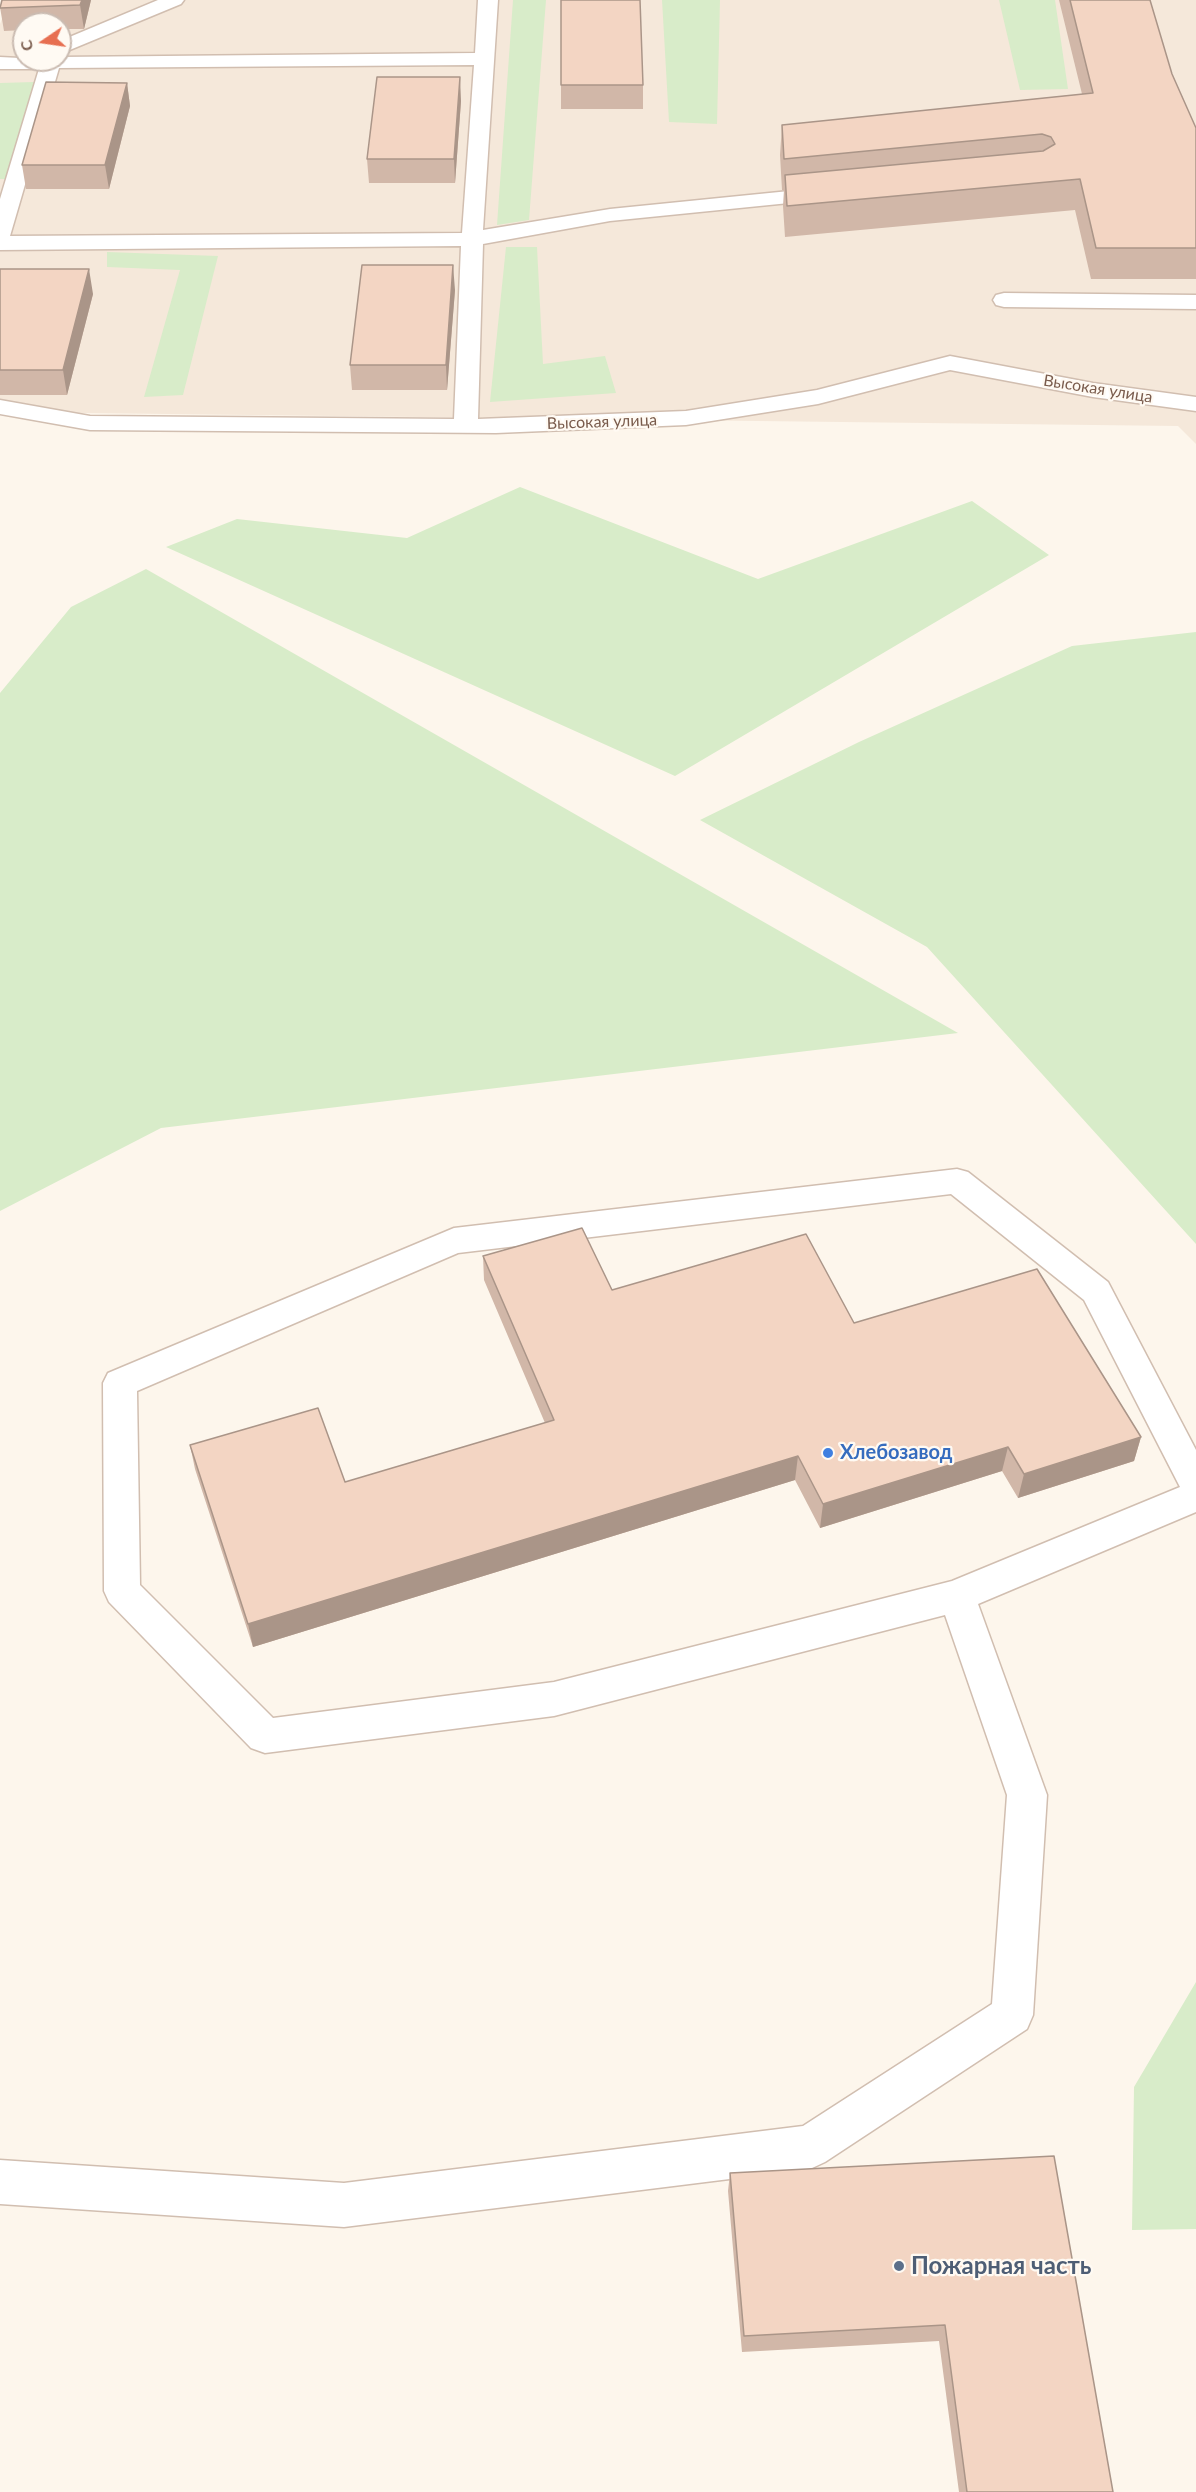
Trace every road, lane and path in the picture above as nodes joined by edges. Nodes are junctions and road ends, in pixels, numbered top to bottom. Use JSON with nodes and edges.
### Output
{"nodes":[{"id":1,"x":174,"y":0,"type":"edge"},
{"id":2,"x":488,"y":0,"type":"edge"},
{"id":3,"x":72,"y":45,"type":"edge"},
{"id":4,"x":72,"y":58,"type":"edge"},
{"id":5,"x":485,"y":59,"type":"junction"},
{"id":6,"x":40,"y":72,"type":"edge"},
{"id":7,"x":848,"y":192,"type":"edge"},
{"id":8,"x":0,"y":235,"type":"edge"},
{"id":9,"x":472,"y":239,"type":"junction"},
{"id":10,"x":0,"y":243,"type":"edge"},
{"id":11,"x":1004,"y":300,"type":"dead end"},
{"id":12,"x":1196,"y":302,"type":"edge"},
{"id":13,"x":1196,"y":404,"type":"edge"},
{"id":14,"x":0,"y":407,"type":"edge"},
{"id":15,"x":466,"y":426,"type":"junction"},
{"id":16,"x":1196,"y":1484,"type":"edge"},
{"id":17,"x":1196,"y":1496,"type":"edge"},
{"id":18,"x":957,"y":1596,"type":"junction"},
{"id":19,"x":0,"y":2182,"type":"edge"}],
"edges":[{"from":1,"to":3,"type":"street"},
{"from":2,"to":5,"type":"street"},
{"from":4,"to":5,"type":"street"},
{"from":5,"to":9,"type":"street"},
{"from":6,"to":8,"type":"street"},
{"from":7,"to":9,"type":"street"},
{"from":9,"to":10,"type":"street"},
{"from":9,"to":15,"type":"street"},
{"from":11,"to":12,"type":"street"},
{"from":13,"to":15,"type":"street","name":"Высокая улица"},
{"from":14,"to":15,"type":"street","name":"Высокая улица"},
{"from":16,"to":18,"type":"street"},
{"from":17,"to":18,"type":"street"},
{"from":18,"to":19,"type":"street"}]}
